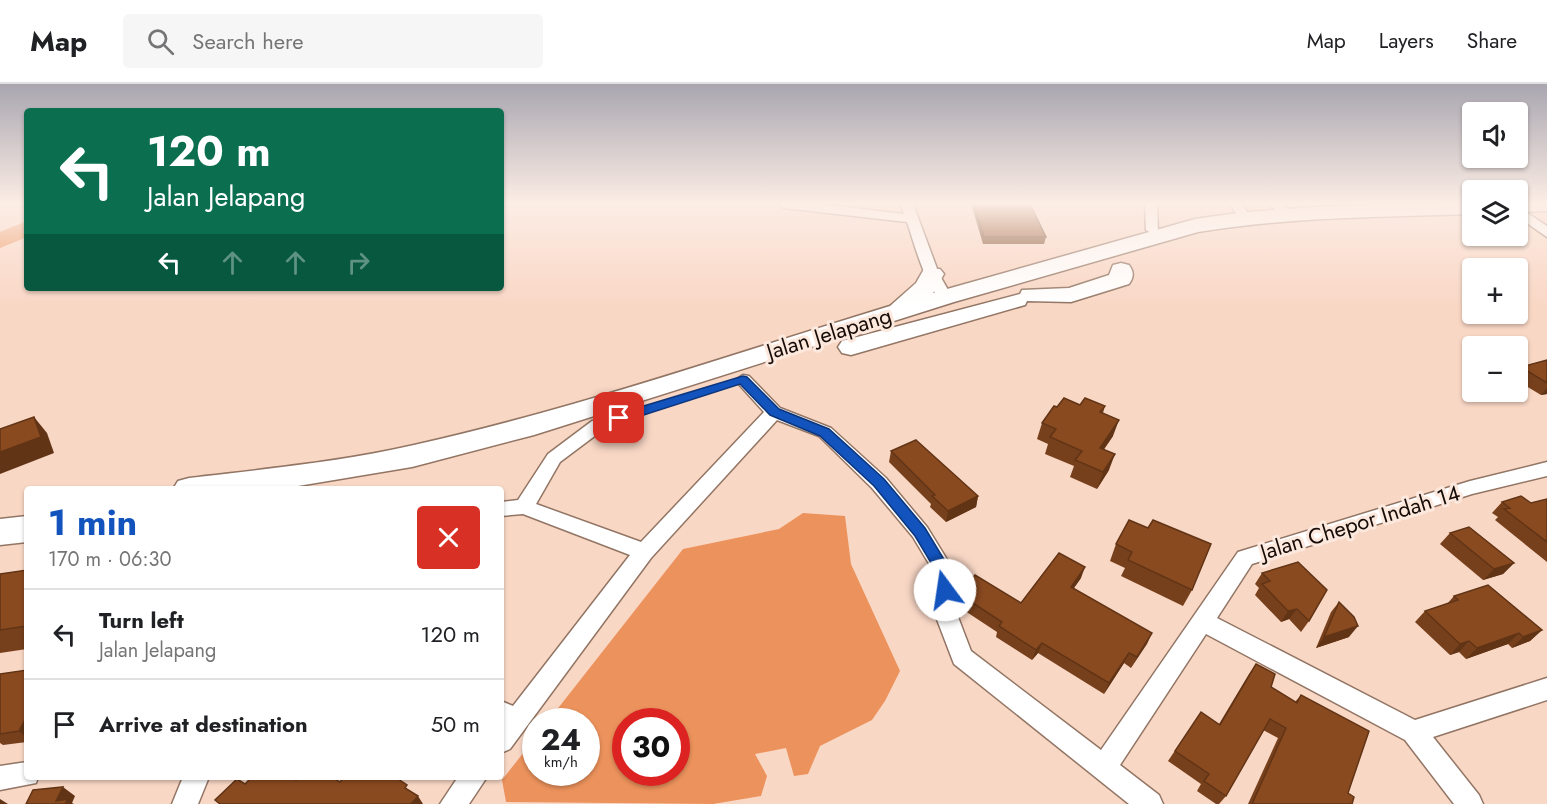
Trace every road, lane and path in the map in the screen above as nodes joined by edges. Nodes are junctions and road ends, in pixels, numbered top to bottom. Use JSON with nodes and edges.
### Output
{"nodes":[{"id":1,"x":920,"y":238,"type":"edge"},
{"id":2,"x":1130,"y":238,"type":"edge"},
{"id":3,"x":1172,"y":238,"type":"edge"},
{"id":4,"x":1221,"y":238,"type":"edge"},
{"id":5,"x":1129,"y":260,"type":"junction"},
{"id":6,"x":936,"y":282,"type":"junction"},
{"id":7,"x":989,"y":297,"type":"junction"},
{"id":8,"x":934,"y":323,"type":"junction"},
{"id":9,"x":743,"y":380,"type":"junction"},
{"id":10,"x":774,"y":412,"type":"junction"},
{"id":11,"x":598,"y":425,"type":"junction"},
{"id":12,"x":1547,"y":469,"type":"edge"},
{"id":13,"x":214,"y":486,"type":"edge"},
{"id":14,"x":348,"y":486,"type":"edge"},
{"id":15,"x":524,"y":507,"type":"junction"},
{"id":16,"x":24,"y":508,"type":"edge"},
{"id":17,"x":504,"y":510,"type":"edge"},
{"id":18,"x":0,"y":512,"type":"edge"},
{"id":19,"x":24,"y":528,"type":"edge"},
{"id":20,"x":0,"y":532,"type":"edge"},
{"id":21,"x":644,"y":552,"type":"junction"},
{"id":22,"x":1202,"y":621,"type":"junction"},
{"id":23,"x":1547,"y":689,"type":"edge"},
{"id":24,"x":509,"y":715,"type":"edge"},
{"id":25,"x":504,"y":731,"type":"edge"},
{"id":26,"x":1413,"y":732,"type":"junction"},
{"id":27,"x":1102,"y":769,"type":"junction"},
{"id":28,"x":24,"y":774,"type":"edge"},
{"id":29,"x":0,"y":778,"type":"edge"},
{"id":30,"x":195,"y":780,"type":"edge"},
{"id":31,"x":472,"y":780,"type":"edge"},
{"id":32,"x":185,"y":804,"type":"edge"},
{"id":33,"x":453,"y":804,"type":"edge"},
{"id":34,"x":1150,"y":804,"type":"edge"},
{"id":35,"x":1470,"y":804,"type":"edge"}],
"edges":[{"from":1,"to":6,"type":"street"},
{"from":2,"to":5,"type":"main road"},
{"from":3,"to":5,"type":"main road","name":"Jalan Jelapang"},
{"from":4,"to":5,"type":"main road","name":"Jalan Jelapang"},
{"from":5,"to":7,"type":"main road","name":"Jalan Jelapang"},
{"from":5,"to":7,"type":"main road","name":"Jalan Jelapang"},
{"from":6,"to":7,"type":"main road","name":"Jalan Jelapang"},
{"from":6,"to":8,"type":"main road"},
{"from":6,"to":13,"type":"main road","name":"Jalan Jelapang"},
{"from":7,"to":8,"type":"main road","name":"Jalan Jelapang"},
{"from":8,"to":9,"type":"main road","name":"Jalan Jelapang"},
{"from":9,"to":10,"type":"street"},
{"from":9,"to":11,"type":"main road","name":"Jalan Jelapang"},
{"from":10,"to":21,"type":"street"},
{"from":10,"to":27,"type":"street"},
{"from":11,"to":14,"type":"main road","name":"Jalan Jelapang"},
{"from":11,"to":15,"type":"street"},
{"from":12,"to":22,"type":"street","name":"Jalan Chepor Indah 14"},
{"from":15,"to":17,"type":"street"},
{"from":15,"to":21,"type":"street"},
{"from":16,"to":18,"type":"main road"},
{"from":19,"to":20,"type":"main road"},
{"from":21,"to":24,"type":"street"},
{"from":22,"to":26,"type":"street"},
{"from":22,"to":27,"type":"street","name":"Jalan Chepor Indah 14"},
{"from":23,"to":26,"type":"street"},
{"from":24,"to":25,"type":"street"},
{"from":26,"to":35,"type":"street"},
{"from":27,"to":34,"type":"street"},
{"from":28,"to":29,"type":"street"},
{"from":30,"to":32,"type":"street"},
{"from":31,"to":33,"type":"street"}]}
